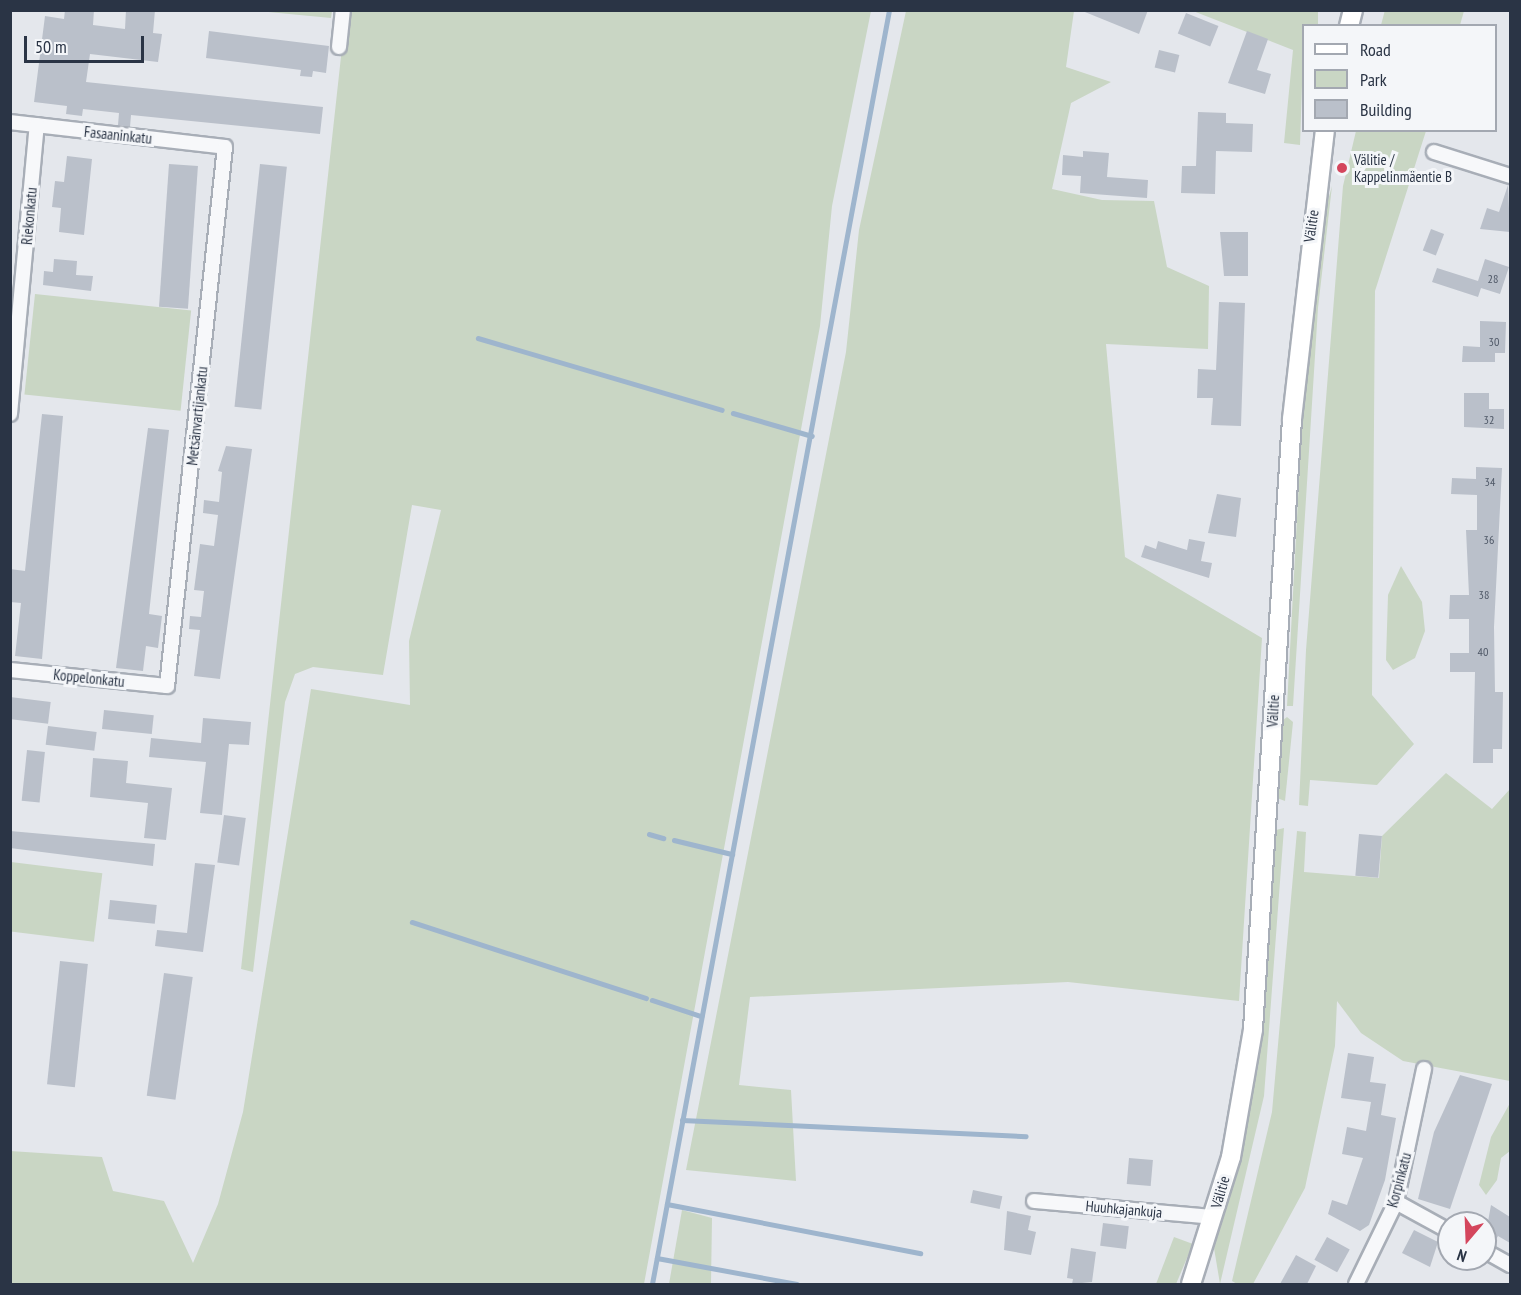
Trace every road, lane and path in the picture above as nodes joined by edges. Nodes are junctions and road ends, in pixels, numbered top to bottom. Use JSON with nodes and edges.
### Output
{"nodes":[{"id":1,"x":343,"y":10,"type":"edge"},
{"id":2,"x":339,"y":47,"type":"dead end"},
{"id":3,"x":10,"y":122,"type":"edge"},
{"id":4,"x":37,"y":125,"type":"junction"},
{"id":5,"x":1325,"y":132,"type":"edge"},
{"id":6,"x":225,"y":147,"type":"joint"},
{"id":7,"x":1434,"y":152,"type":"dead end"},
{"id":8,"x":1510,"y":176,"type":"edge"},
{"id":9,"x":10,"y":414,"type":"edge"},
{"id":10,"x":10,"y":670,"type":"edge"},
{"id":11,"x":167,"y":686,"type":"joint"},
{"id":12,"x":1424,"y":1070,"type":"dead end"},
{"id":13,"x":1034,"y":1201,"type":"dead end"},
{"id":14,"x":1396,"y":1202,"type":"junction"},
{"id":15,"x":1213,"y":1217,"type":"junction"},
{"id":16,"x":1437,"y":1224,"type":"edge"},
{"id":17,"x":1191,"y":1284,"type":"edge"},
{"id":18,"x":1356,"y":1284,"type":"edge"}],
"edges":[{"from":1,"to":2,"type":"street"},
{"from":3,"to":4,"type":"street","name":"Fasaaninkatu"},
{"from":4,"to":6,"type":"street","name":"Fasaaninkatu"},
{"from":4,"to":9,"type":"street","name":"Riekonkatu"},
{"from":5,"to":15,"type":"main road","name":"Välitie"},
{"from":6,"to":11,"type":"street","name":"Metsänvartijankatu"},
{"from":7,"to":8,"type":"street"},
{"from":10,"to":11,"type":"street","name":"Koppelonkatu"},
{"from":12,"to":14,"type":"street","name":"Korpinkatu"},
{"from":13,"to":15,"type":"street","name":"Huuhkajankuja"},
{"from":14,"to":16,"type":"street"},
{"from":14,"to":18,"type":"street","name":"Korpinkatu"},
{"from":15,"to":17,"type":"main road","name":"Välitie"}]}
